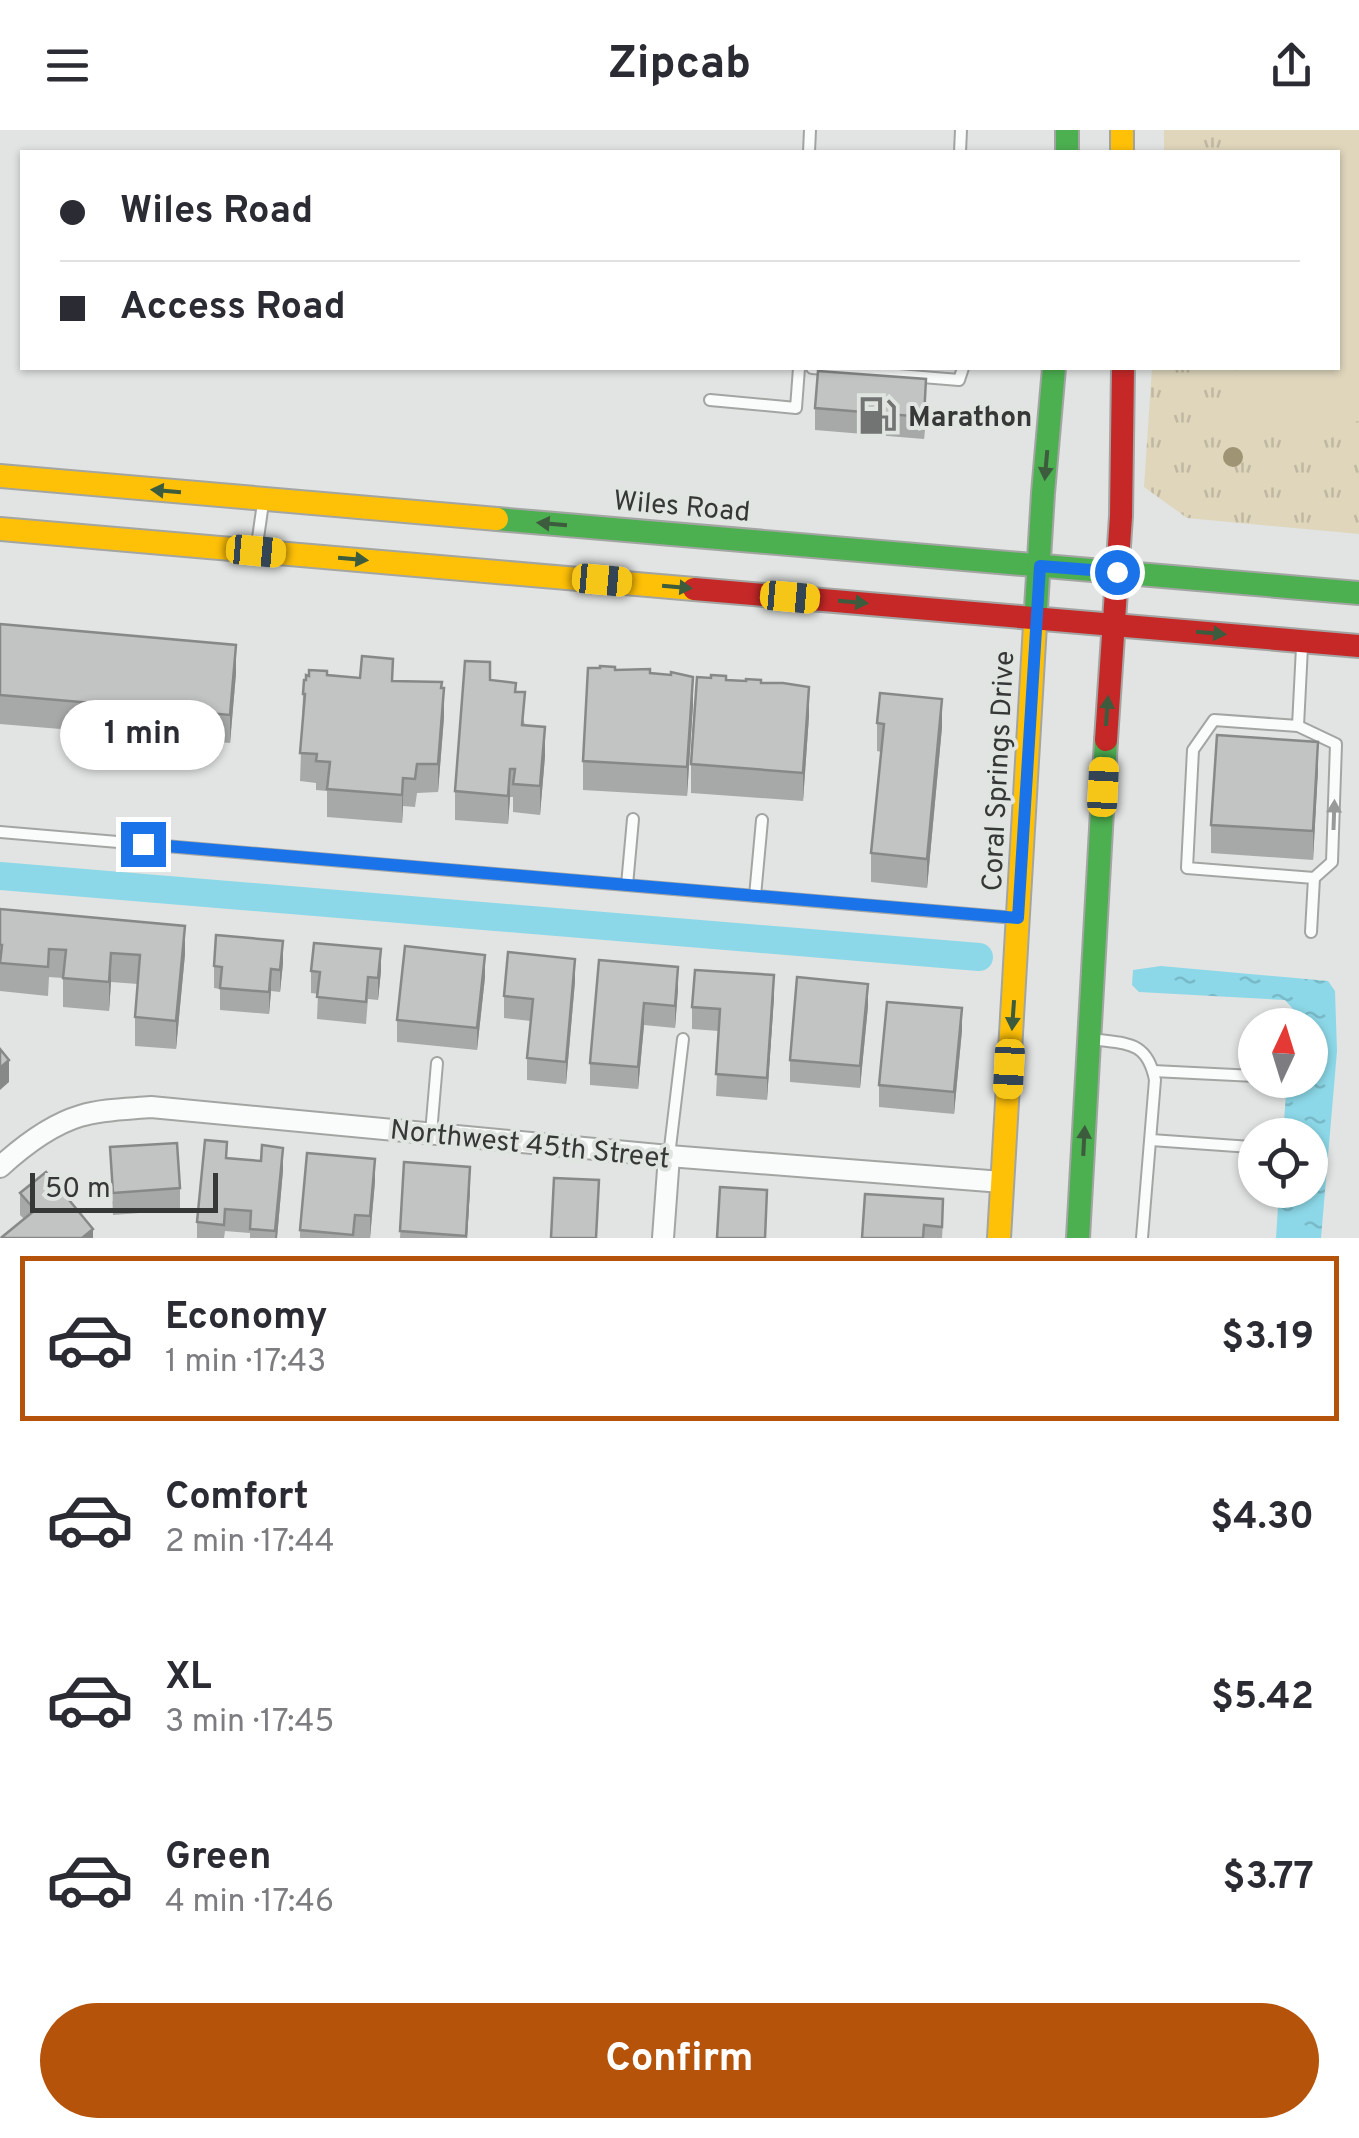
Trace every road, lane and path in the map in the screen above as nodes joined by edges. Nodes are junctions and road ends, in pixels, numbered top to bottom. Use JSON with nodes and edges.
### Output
{"nodes":[{"id":1,"x":799,"y":370,"type":"edge"},
{"id":2,"x":836,"y":370,"type":"edge"},
{"id":3,"x":962,"y":370,"type":"edge"},
{"id":4,"x":1054,"y":370,"type":"edge"},
{"id":5,"x":1123,"y":370,"type":"edge"},
{"id":6,"x":710,"y":400,"type":"dead end"},
{"id":7,"x":0,"y":476,"type":"edge"},
{"id":8,"x":263,"y":499,"type":"junction"},
{"id":9,"x":0,"y":529,"type":"edge"},
{"id":10,"x":256,"y":551,"type":"junction"},
{"id":11,"x":1040,"y":566,"type":"junction"},
{"id":12,"x":1117,"y":572,"type":"junction"},
{"id":13,"x":1359,"y":593,"type":"edge"},
{"id":14,"x":1037,"y":618,"type":"junction"},
{"id":15,"x":1114,"y":625,"type":"junction"},
{"id":16,"x":1303,"y":641,"type":"junction"},
{"id":17,"x":1359,"y":646,"type":"edge"},
{"id":18,"x":1298,"y":726,"type":"junction"},
{"id":19,"x":633,"y":819,"type":"dead end"},
{"id":20,"x":762,"y":820,"type":"dead end"},
{"id":21,"x":0,"y":832,"type":"edge"},
{"id":22,"x":1314,"y":878,"type":"junction"},
{"id":23,"x":627,"y":885,"type":"junction"},
{"id":24,"x":755,"y":896,"type":"junction"},
{"id":25,"x":1018,"y":918,"type":"junction"},
{"id":26,"x":1311,"y":932,"type":"dead end"},
{"id":27,"x":682,"y":1039,"type":"dead end"},
{"id":28,"x":1089,"y":1039,"type":"junction"},
{"id":29,"x":436,"y":1063,"type":"dead end"},
{"id":30,"x":1154,"y":1071,"type":"junction"},
{"id":31,"x":1238,"y":1075,"type":"edge"},
{"id":32,"x":431,"y":1133,"type":"junction"},
{"id":33,"x":1151,"y":1140,"type":"junction"},
{"id":34,"x":1238,"y":1146,"type":"edge"},
{"id":35,"x":669,"y":1156,"type":"junction"},
{"id":36,"x":0,"y":1167,"type":"edge"},
{"id":37,"x":1002,"y":1182,"type":"junction"},
{"id":38,"x":663,"y":1238,"type":"edge"},
{"id":39,"x":999,"y":1238,"type":"edge"},
{"id":40,"x":1078,"y":1238,"type":"edge"},
{"id":41,"x":1142,"y":1238,"type":"edge"}],
"edges":[{"from":1,"to":6,"type":"lane"},
{"from":2,"to":3,"type":"lane"},
{"from":4,"to":11,"type":"main road","name":"Coral Springs Drive","one_way":true},
{"from":5,"to":12,"type":"main road"},
{"from":8,"to":7,"type":"main road","name":"Wiles Road","one_way":true},
{"from":8,"to":10,"type":"lane"},
{"from":11,"to":8,"type":"main road","name":"Wiles Road","one_way":true},
{"from":9,"to":10,"type":"main road"},
{"from":10,"to":14,"type":"main road","one_way":true},
{"from":11,"to":12,"type":"main road","name":"Wiles Road"},
{"from":11,"to":14,"type":"main road","name":"Coral Springs Drive"},
{"from":12,"to":13,"type":"main road","name":"Wiles Road"},
{"from":12,"to":15,"type":"main road"},
{"from":14,"to":15,"type":"main road"},
{"from":14,"to":25,"type":"main road","name":"Coral Springs Drive"},
{"from":15,"to":16,"type":"main road","one_way":true},
{"from":28,"to":15,"type":"main road","one_way":true},
{"from":16,"to":17,"type":"main road"},
{"from":16,"to":18,"type":"lane"},
{"from":22,"to":18,"type":"lane","one_way":true},
{"from":18,"to":22,"type":"lane"},
{"from":19,"to":23,"type":"lane"},
{"from":20,"to":24,"type":"lane"},
{"from":21,"to":23,"type":"lane"},
{"from":22,"to":26,"type":"lane"},
{"from":23,"to":24,"type":"lane"},
{"from":24,"to":25,"type":"lane"},
{"from":25,"to":37,"type":"main road","name":"Coral Springs Drive","one_way":true},
{"from":27,"to":35,"type":"lane"},
{"from":28,"to":30,"type":"lane"},
{"from":40,"to":28,"type":"main road","one_way":true},
{"from":29,"to":32,"type":"lane"},
{"from":30,"to":31,"type":"lane"},
{"from":30,"to":33,"type":"lane"},
{"from":32,"to":35,"type":"street","name":"Northwest 45th Street"},
{"from":32,"to":36,"type":"street","name":"Northwest 45th Street"},
{"from":33,"to":34,"type":"lane"},
{"from":33,"to":41,"type":"lane"},
{"from":35,"to":37,"type":"street","name":"Northwest 45th Street"},
{"from":35,"to":38,"type":"street"},
{"from":37,"to":39,"type":"main road","name":"Coral Springs Drive"}]}
